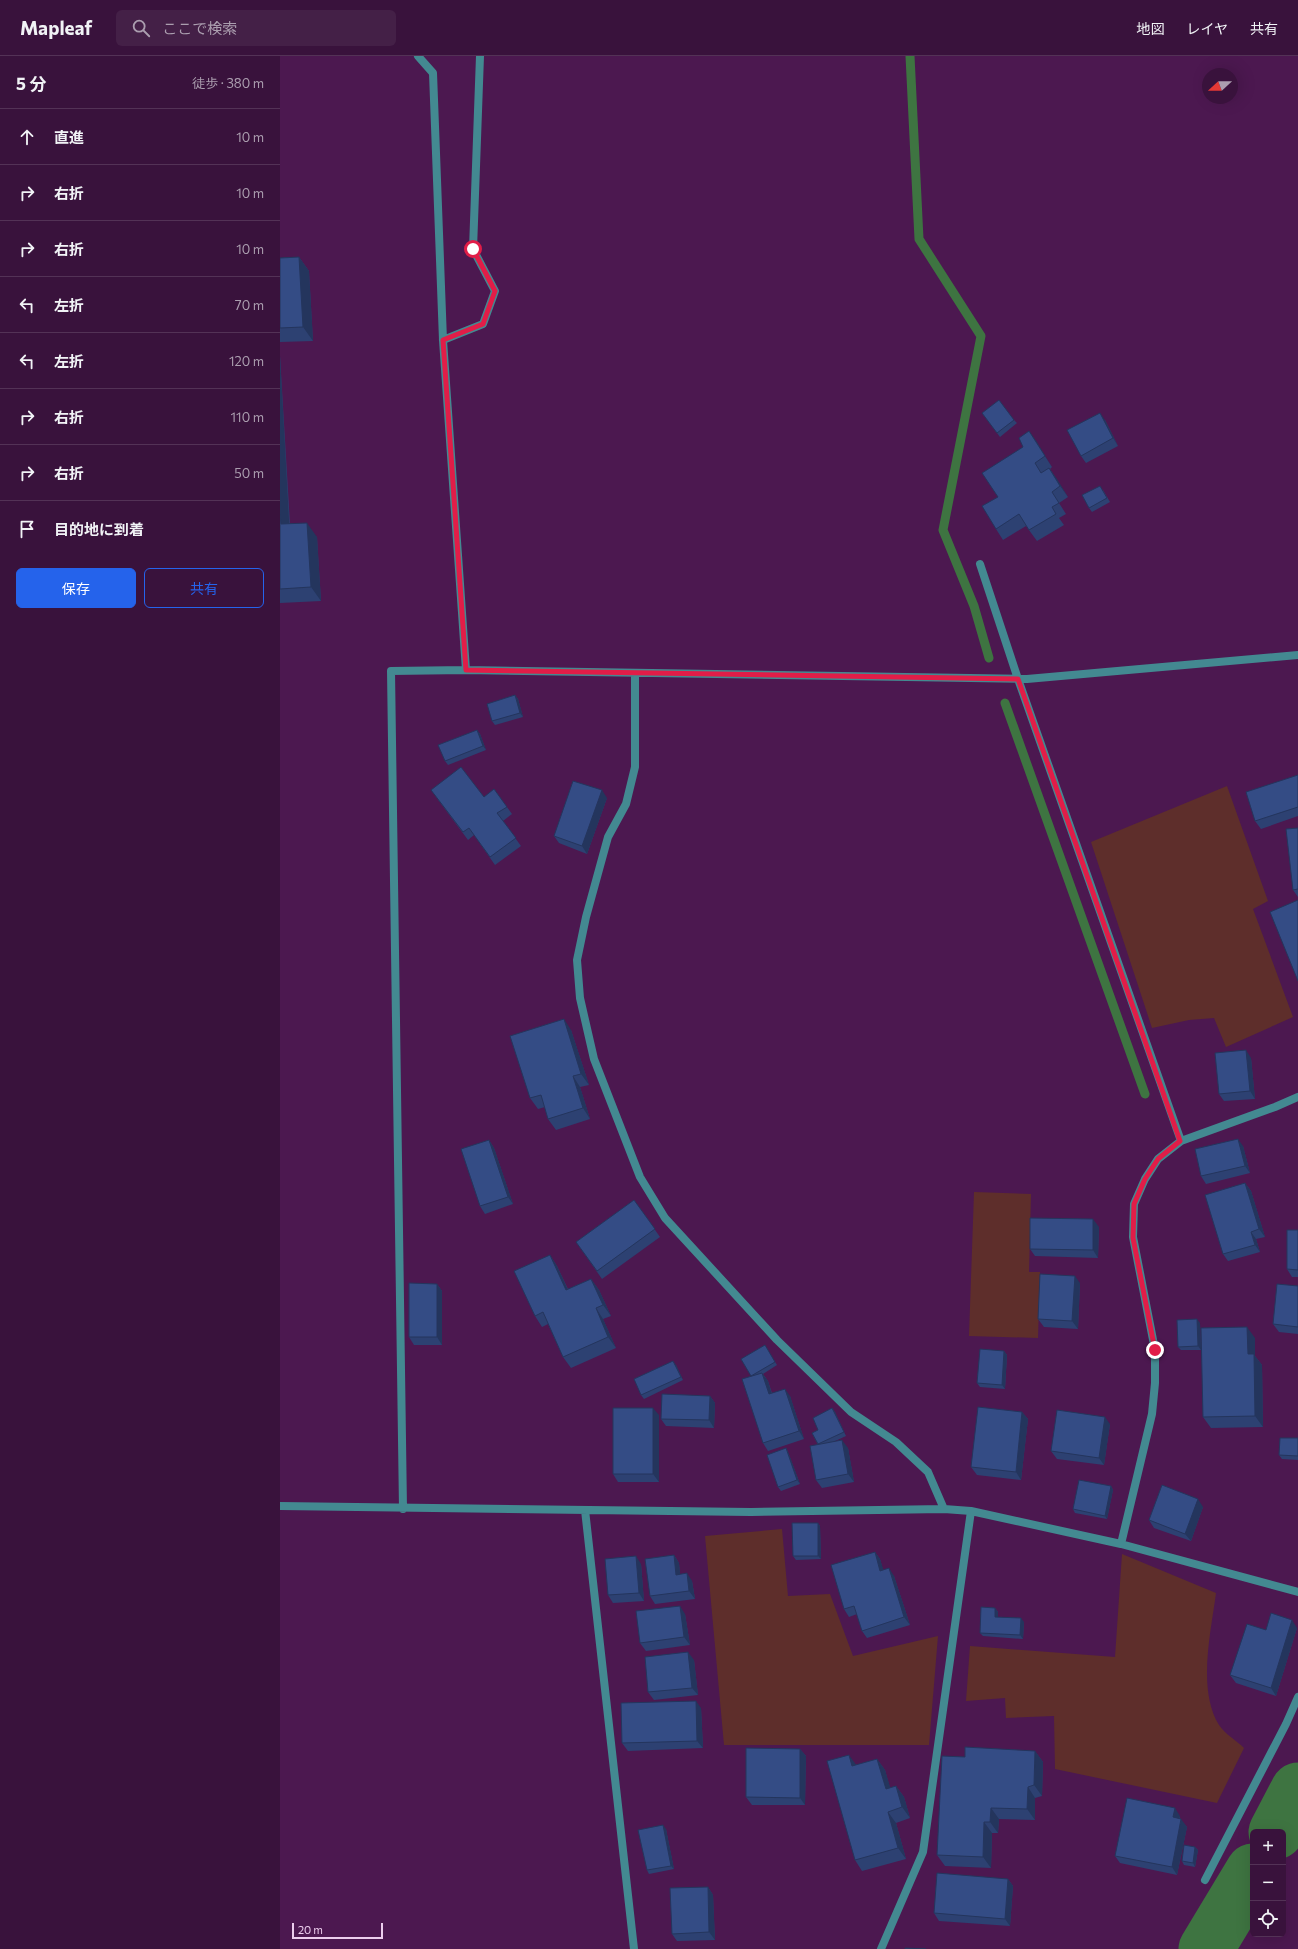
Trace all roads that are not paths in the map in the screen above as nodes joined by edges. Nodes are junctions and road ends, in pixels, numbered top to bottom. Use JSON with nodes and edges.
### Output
{"nodes":[{"id":1,"x":418,"y":56,"type":"edge"},
{"id":2,"x":480,"y":56,"type":"edge"},
{"id":3,"x":443,"y":340,"type":"junction"},
{"id":4,"x":980,"y":564,"type":"dead end"},
{"id":5,"x":1298,"y":655,"type":"edge"},
{"id":6,"x":466,"y":670,"type":"junction"},
{"id":7,"x":636,"y":673,"type":"junction"},
{"id":8,"x":1018,"y":679,"type":"junction"},
{"id":9,"x":1298,"y":1097,"type":"edge"},
{"id":10,"x":1180,"y":1141,"type":"junction"},
{"id":11,"x":280,"y":1506,"type":"edge"},
{"id":12,"x":403,"y":1509,"type":"junction"},
{"id":13,"x":944,"y":1509,"type":"junction"},
{"id":14,"x":585,"y":1510,"type":"junction"},
{"id":15,"x":971,"y":1511,"type":"junction"},
{"id":16,"x":1121,"y":1544,"type":"junction"},
{"id":17,"x":1298,"y":1592,"type":"edge"},
{"id":18,"x":1298,"y":1697,"type":"edge"},
{"id":19,"x":1205,"y":1880,"type":"dead end"},
{"id":20,"x":634,"y":1949,"type":"edge"},
{"id":21,"x":881,"y":1949,"type":"edge"}],
"edges":[{"from":1,"to":3,"type":"street"},
{"from":2,"to":3,"type":"street"},
{"from":3,"to":6,"type":"street"},
{"from":4,"to":8,"type":"street"},
{"from":5,"to":8,"type":"street"},
{"from":6,"to":7,"type":"street"},
{"from":6,"to":12,"type":"street"},
{"from":7,"to":8,"type":"street"},
{"from":7,"to":13,"type":"street"},
{"from":8,"to":10,"type":"street"},
{"from":9,"to":10,"type":"street"},
{"from":10,"to":16,"type":"street"},
{"from":11,"to":12,"type":"street"},
{"from":12,"to":14,"type":"street"},
{"from":13,"to":14,"type":"street"},
{"from":13,"to":15,"type":"street"},
{"from":14,"to":20,"type":"street"},
{"from":15,"to":16,"type":"street"},
{"from":15,"to":21,"type":"street"},
{"from":16,"to":17,"type":"street"},
{"from":18,"to":19,"type":"street"}]}
